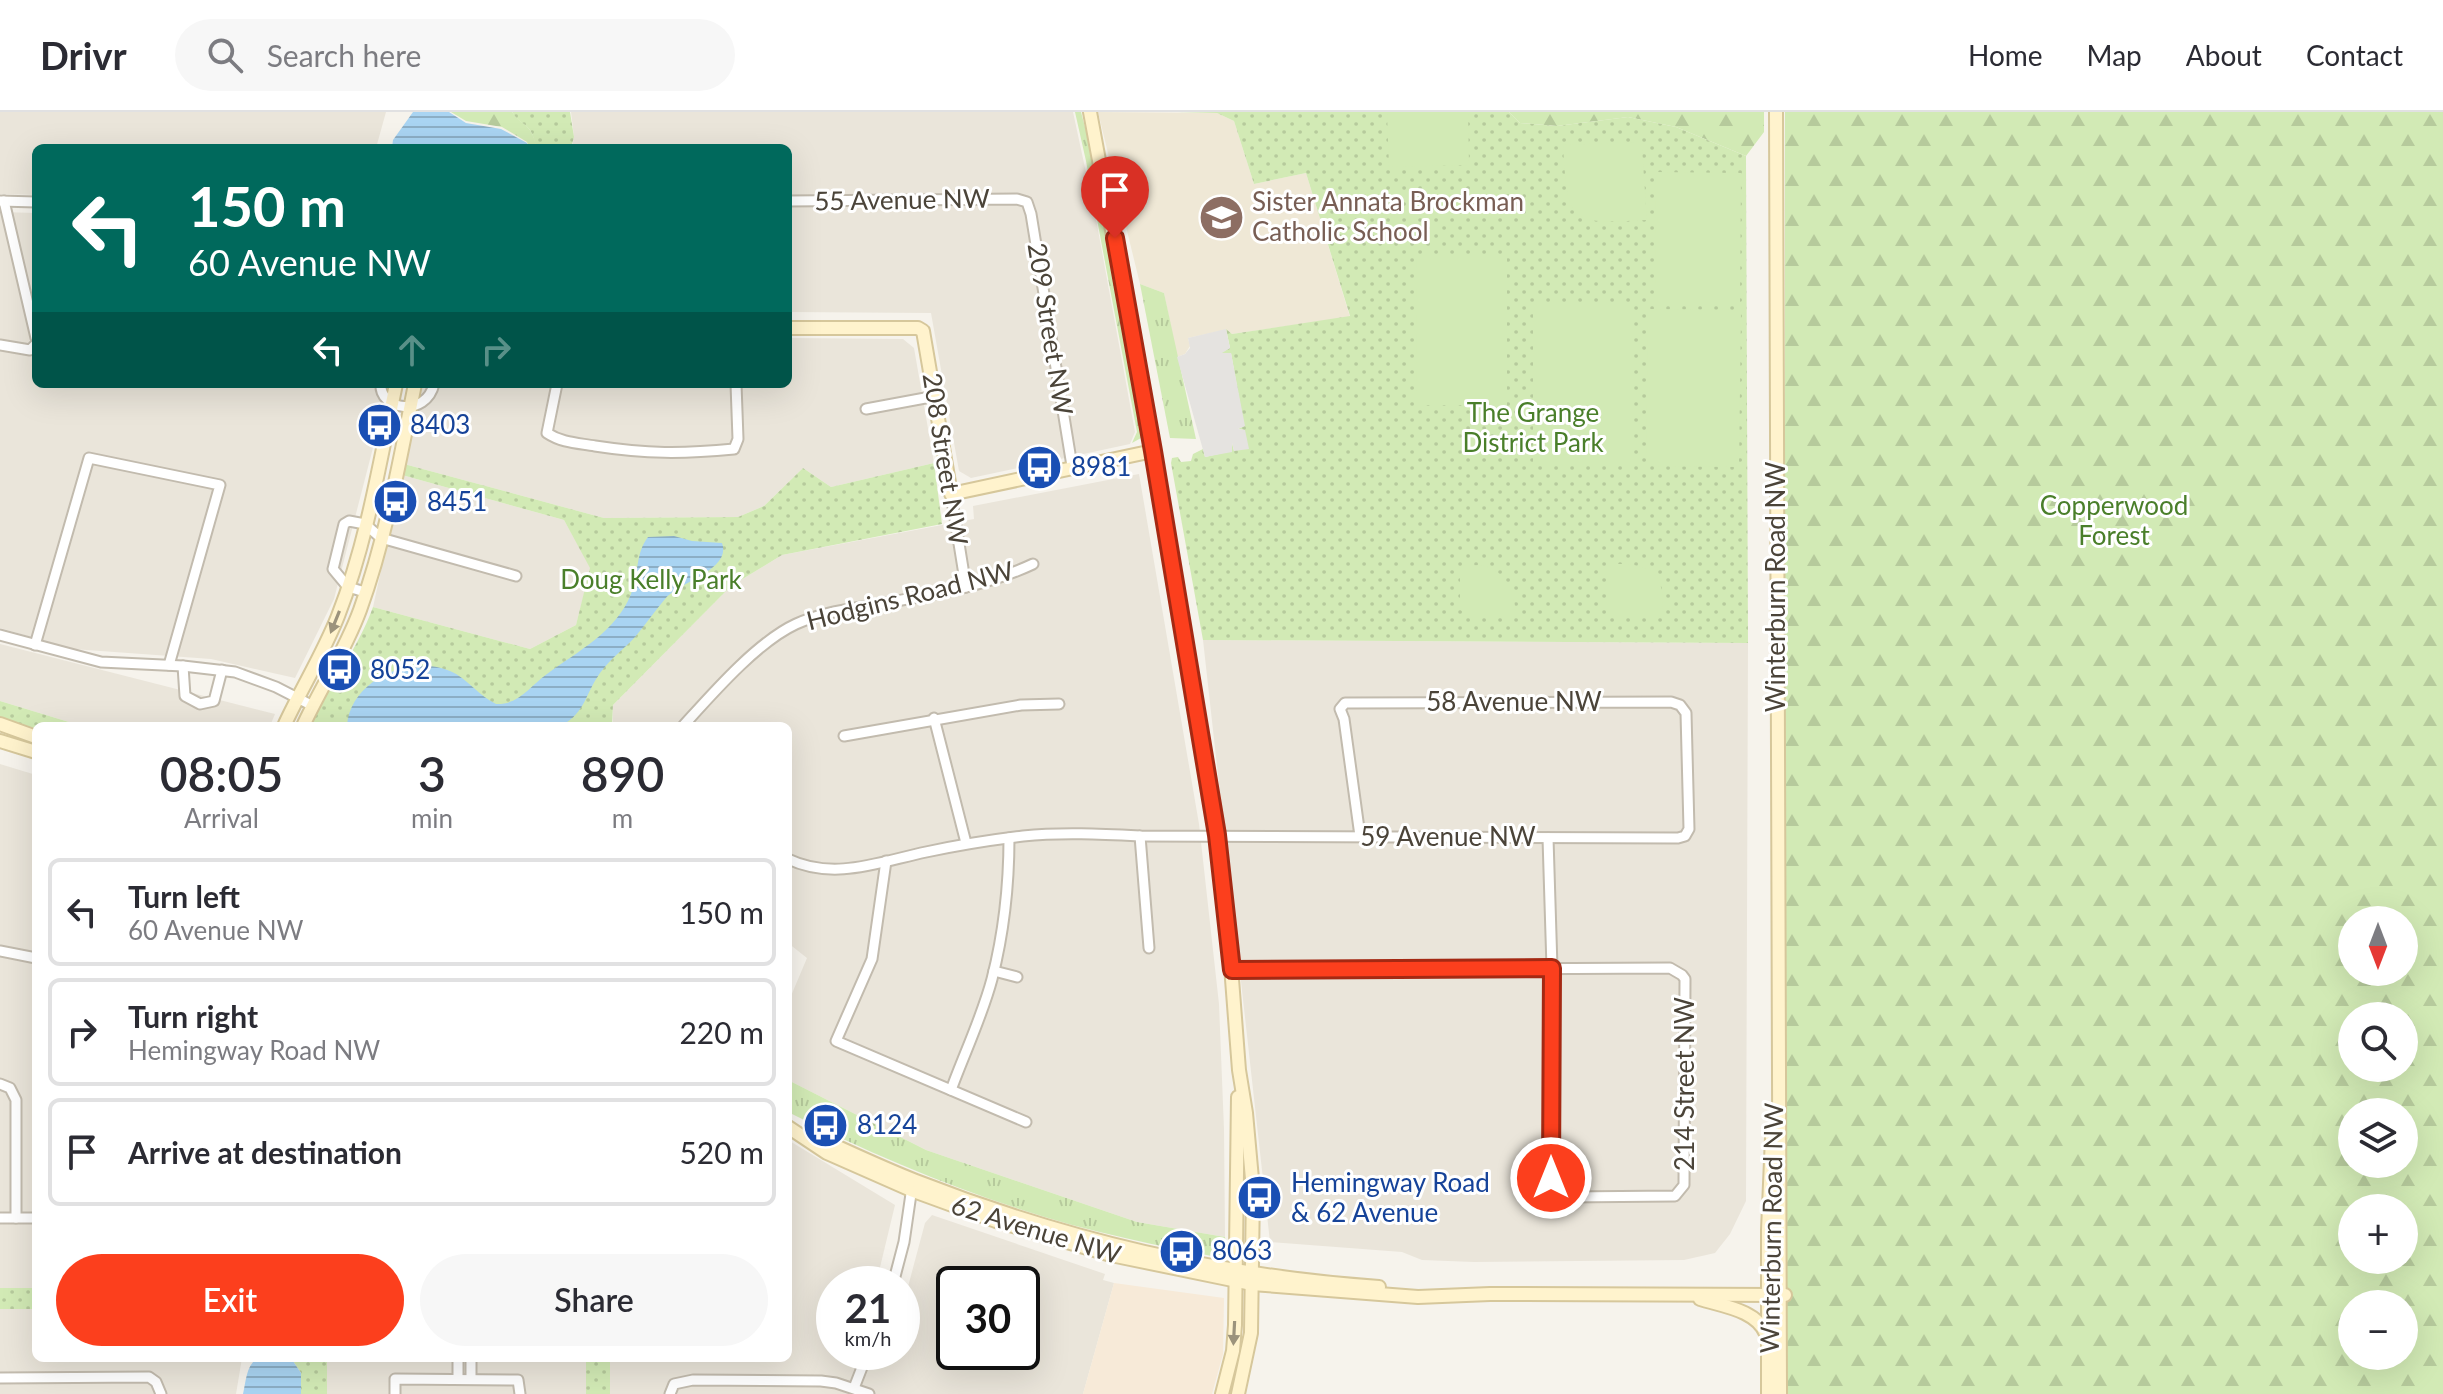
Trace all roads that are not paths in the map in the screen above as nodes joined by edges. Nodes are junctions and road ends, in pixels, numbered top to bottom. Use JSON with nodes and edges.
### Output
{"nodes":[{"id":1,"x":1090,"y":112,"type":"edge"},
{"id":2,"x":1776,"y":112,"type":"edge"},
{"id":3,"x":1017,"y":199,"type":"joint"},
{"id":4,"x":2,"y":201,"type":"edge"},
{"id":5,"x":792,"y":201,"type":"edge"},
{"id":6,"x":32,"y":202,"type":"edge"},
{"id":7,"x":32,"y":322,"type":"edge"},
{"id":8,"x":792,"y":328,"type":"edge"},
{"id":9,"x":0,"y":345,"type":"edge"},
{"id":10,"x":32,"y":347,"type":"edge"},
{"id":11,"x":380,"y":388,"type":"edge"},
{"id":12,"x":395,"y":388,"type":"edge"},
{"id":13,"x":414,"y":388,"type":"edge"},
{"id":14,"x":433,"y":388,"type":"edge"},
{"id":15,"x":556,"y":388,"type":"edge"},
{"id":16,"x":736,"y":388,"type":"edge"},
{"id":17,"x":936,"y":396,"type":"junction"},
{"id":18,"x":392,"y":403,"type":"junction"},
{"id":19,"x":410,"y":407,"type":"junction"},
{"id":20,"x":866,"y":409,"type":"dead end"},
{"id":21,"x":1153,"y":451,"type":"junction"},
{"id":22,"x":1072,"y":466,"type":"junction"},
{"id":23,"x":951,"y":494,"type":"junction"},
{"id":24,"x":365,"y":524,"type":"junction"},
{"id":25,"x":381,"y":538,"type":"junction"},
{"id":26,"x":1033,"y":564,"type":"dead end"},
{"id":27,"x":516,"y":576,"type":"dead end"},
{"id":28,"x":348,"y":587,"type":"junction"},
{"id":29,"x":966,"y":587,"type":"junction"},
{"id":30,"x":365,"y":592,"type":"junction"},
{"id":31,"x":0,"y":635,"type":"edge"},
{"id":32,"x":35,"y":645,"type":"junction"},
{"id":33,"x":169,"y":665,"type":"junction"},
{"id":34,"x":183,"y":666,"type":"junction"},
{"id":35,"x":222,"y":670,"type":"junction"},
{"id":36,"x":297,"y":698,"type":"junction"},
{"id":37,"x":1059,"y":704,"type":"dead end"},
{"id":38,"x":313,"y":706,"type":"junction"},
{"id":39,"x":934,"y":718,"type":"junction"},
{"id":40,"x":286,"y":722,"type":"edge"},
{"id":41,"x":305,"y":722,"type":"edge"},
{"id":42,"x":687,"y":722,"type":"edge"},
{"id":43,"x":0,"y":724,"type":"edge"},
{"id":44,"x":32,"y":736,"type":"edge"},
{"id":45,"x":844,"y":736,"type":"dead end"},
{"id":46,"x":0,"y":741,"type":"edge"},
{"id":47,"x":32,"y":751,"type":"edge"},
{"id":48,"x":1217,"y":835,"type":"junction"},
{"id":49,"x":1140,"y":836,"type":"junction"},
{"id":50,"x":1360,"y":836,"type":"junction"},
{"id":51,"x":1009,"y":838,"type":"junction"},
{"id":52,"x":1548,"y":838,"type":"junction"},
{"id":53,"x":1678,"y":838,"type":"joint"},
{"id":54,"x":966,"y":843,"type":"junction"},
{"id":55,"x":792,"y":861,"type":"edge"},
{"id":56,"x":886,"y":861,"type":"junction"},
{"id":57,"x":1149,"y":948,"type":"dead end"},
{"id":58,"x":0,"y":951,"type":"edge"},
{"id":59,"x":32,"y":957,"type":"edge"},
{"id":60,"x":1552,"y":968,"type":"junction"},
{"id":61,"x":1232,"y":970,"type":"junction"},
{"id":62,"x":994,"y":971,"type":"junction"},
{"id":63,"x":1017,"y":977,"type":"dead end"},
{"id":64,"x":1239,"y":1070,"type":"junction"},
{"id":65,"x":0,"y":1084,"type":"edge"},
{"id":66,"x":951,"y":1090,"type":"junction"},
{"id":67,"x":1026,"y":1122,"type":"dead end"},
{"id":68,"x":792,"y":1129,"type":"edge"},
{"id":69,"x":912,"y":1185,"type":"junction"},
{"id":70,"x":0,"y":1218,"type":"edge"},
{"id":71,"x":16,"y":1218,"type":"junction"},
{"id":72,"x":32,"y":1218,"type":"edge"},
{"id":73,"x":898,"y":1266,"type":"edge"},
{"id":74,"x":1236,"y":1275,"type":"junction"},
{"id":75,"x":1253,"y":1278,"type":"junction"},
{"id":76,"x":1686,"y":1295,"type":"junction"},
{"id":77,"x":1778,"y":1295,"type":"junction"},
{"id":78,"x":1768,"y":1340,"type":"junction"},
{"id":79,"x":458,"y":1362,"type":"edge"},
{"id":80,"x":471,"y":1362,"type":"edge"},
{"id":81,"x":861,"y":1370,"type":"edge"},
{"id":82,"x":0,"y":1378,"type":"edge"},
{"id":83,"x":458,"y":1378,"type":"junction"},
{"id":84,"x":471,"y":1378,"type":"junction"},
{"id":85,"x":854,"y":1388,"type":"junction"},
{"id":86,"x":161,"y":1394,"type":"edge"},
{"id":87,"x":395,"y":1394,"type":"edge"},
{"id":88,"x":520,"y":1394,"type":"edge"},
{"id":89,"x":670,"y":1394,"type":"edge"},
{"id":90,"x":869,"y":1394,"type":"edge"},
{"id":91,"x":1222,"y":1394,"type":"edge"},
{"id":92,"x":1238,"y":1394,"type":"edge"},
{"id":93,"x":1768,"y":1394,"type":"edge"},
{"id":94,"x":1780,"y":1394,"type":"edge"}],
"edges":[{"from":1,"to":21,"type":"street"},
{"from":2,"to":77,"type":"street","name":"Winterburn Road NW"},
{"from":3,"to":5,"type":"street","name":"55 Avenue NW"},
{"from":3,"to":22,"type":"street","name":"209 Street NW"},
{"from":4,"to":6,"type":"street"},
{"from":4,"to":7,"type":"street"},
{"from":8,"to":17,"type":"street","name":"208 Street NW"},
{"from":9,"to":10,"type":"street"},
{"from":11,"to":18,"type":"street"},
{"from":12,"to":18,"type":"street"},
{"from":13,"to":19,"type":"street"},
{"from":14,"to":19,"type":"street"},
{"from":15,"to":16,"type":"street"},
{"from":17,"to":20,"type":"street"},
{"from":17,"to":23,"type":"street","name":"208 Street NW"},
{"from":18,"to":19,"type":"street"},
{"from":18,"to":24,"type":"street"},
{"from":19,"to":25,"type":"street"},
{"from":21,"to":22,"type":"street"},
{"from":21,"to":48,"type":"street"},
{"from":22,"to":23,"type":"street"},
{"from":23,"to":29,"type":"street","name":"208 Street NW"},
{"from":24,"to":25,"type":"street"},
{"from":24,"to":28,"type":"street"},
{"from":24,"to":28,"type":"street"},
{"from":25,"to":27,"type":"street"},
{"from":25,"to":30,"type":"street"},
{"from":26,"to":29,"type":"street","name":"Hodgins Road NW"},
{"from":28,"to":30,"type":"street"},
{"from":28,"to":36,"type":"street","one_way":true},
{"from":29,"to":42,"type":"street","name":"Hodgins Road NW"},
{"from":30,"to":38,"type":"street"},
{"from":31,"to":32,"type":"street"},
{"from":32,"to":33,"type":"street"},
{"from":32,"to":33,"type":"street"},
{"from":33,"to":34,"type":"street"},
{"from":34,"to":35,"type":"street"},
{"from":34,"to":35,"type":"street"},
{"from":35,"to":36,"type":"street"},
{"from":36,"to":38,"type":"street"},
{"from":36,"to":40,"type":"street"},
{"from":37,"to":39,"type":"street"},
{"from":38,"to":41,"type":"street"},
{"from":39,"to":45,"type":"street"},
{"from":39,"to":54,"type":"street"},
{"from":43,"to":44,"type":"street"},
{"from":46,"to":47,"type":"street"},
{"from":48,"to":49,"type":"street"},
{"from":48,"to":50,"type":"street","name":"59 Avenue NW"},
{"from":48,"to":61,"type":"street"},
{"from":49,"to":51,"type":"street"},
{"from":49,"to":57,"type":"street"},
{"from":50,"to":52,"type":"street","name":"59 Avenue NW"},
{"from":50,"to":53,"type":"street","name":"58 Avenue NW"},
{"from":51,"to":54,"type":"street"},
{"from":51,"to":62,"type":"street"},
{"from":52,"to":53,"type":"street","name":"59 Avenue NW"},
{"from":52,"to":60,"type":"street"},
{"from":54,"to":56,"type":"street"},
{"from":55,"to":56,"type":"street"},
{"from":56,"to":66,"type":"street"},
{"from":58,"to":59,"type":"street"},
{"from":60,"to":60,"type":"street","name":"214 Street NW"},
{"from":60,"to":61,"type":"street"},
{"from":61,"to":64,"type":"street"},
{"from":62,"to":63,"type":"street"},
{"from":62,"to":66,"type":"street"},
{"from":64,"to":74,"type":"street"},
{"from":64,"to":75,"type":"street"},
{"from":65,"to":71,"type":"street"},
{"from":66,"to":67,"type":"street"},
{"from":68,"to":69,"type":"street","name":"62 Avenue NW"},
{"from":69,"to":73,"type":"street"},
{"from":69,"to":74,"type":"street","name":"62 Avenue NW"},
{"from":70,"to":71,"type":"street"},
{"from":71,"to":72,"type":"street"},
{"from":74,"to":75,"type":"street","name":"62 Avenue NW"},
{"from":74,"to":91,"type":"street","one_way":true},
{"from":75,"to":76,"type":"street","name":"62 Avenue NW"},
{"from":75,"to":92,"type":"street"},
{"from":76,"to":77,"type":"street","name":"62 Avenue NW"},
{"from":76,"to":78,"type":"street"},
{"from":77,"to":78,"type":"street","name":"Winterburn Road NW"},
{"from":77,"to":94,"type":"street","name":"Winterburn Road NW"},
{"from":78,"to":93,"type":"street","name":"Winterburn Road NW"},
{"from":79,"to":83,"type":"street"},
{"from":80,"to":84,"type":"street"},
{"from":81,"to":85,"type":"street"},
{"from":82,"to":86,"type":"street"},
{"from":83,"to":84,"type":"street"},
{"from":83,"to":87,"type":"street"},
{"from":84,"to":88,"type":"street"},
{"from":85,"to":89,"type":"street"},
{"from":85,"to":90,"type":"street"}]}
